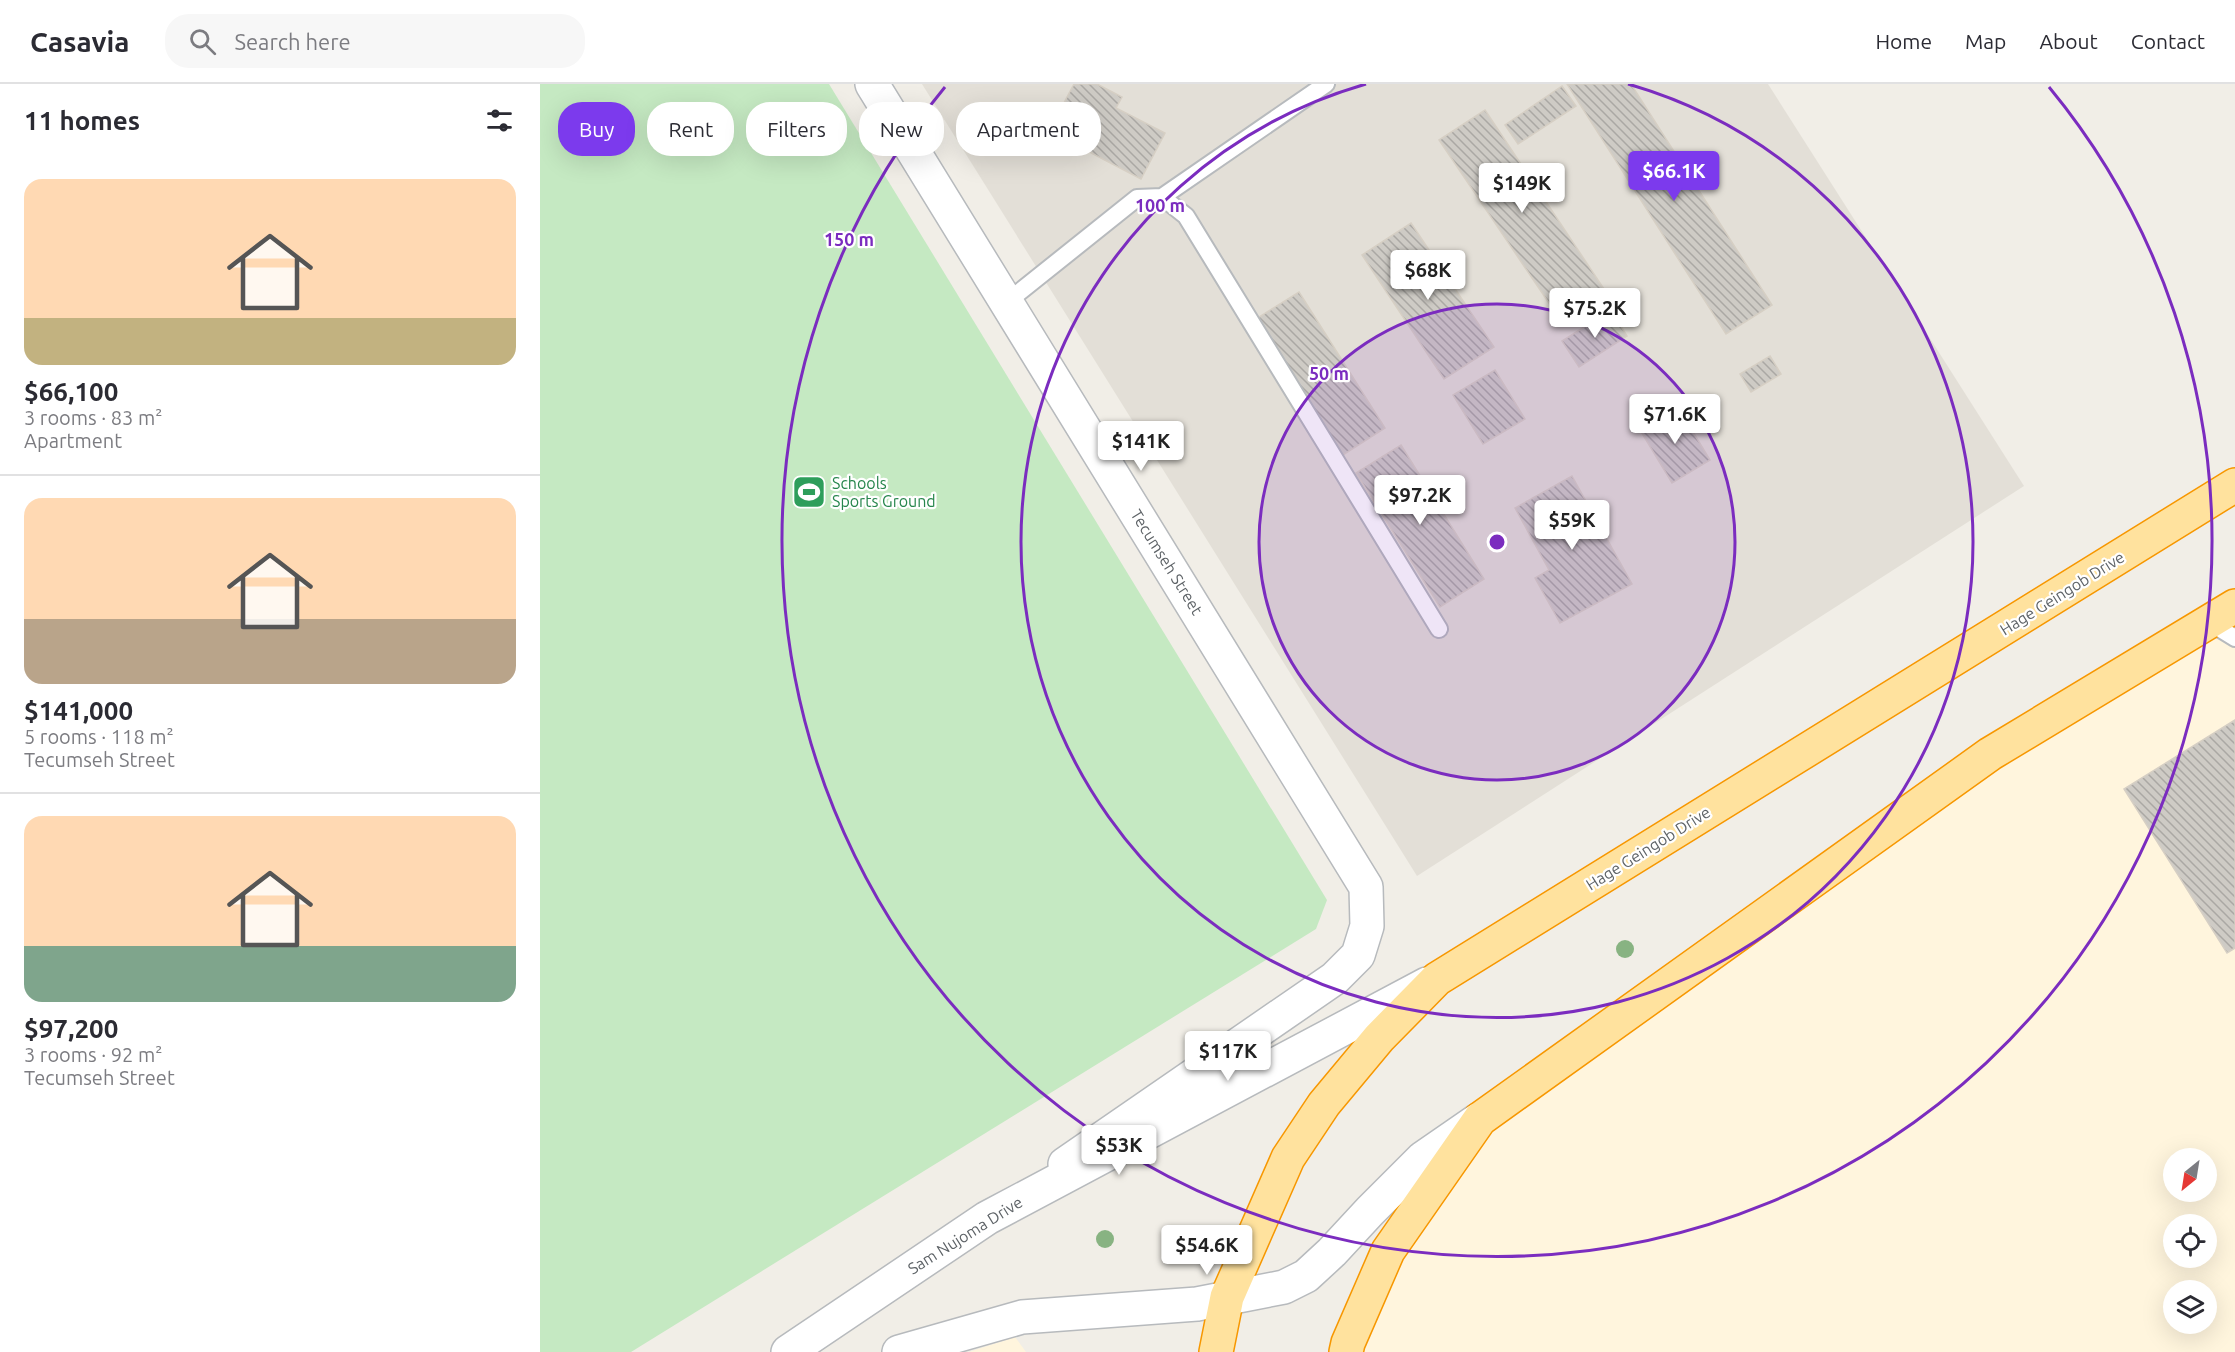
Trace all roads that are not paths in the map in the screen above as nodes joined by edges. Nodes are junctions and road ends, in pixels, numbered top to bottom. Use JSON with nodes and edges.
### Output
{"nodes":[{"id":1,"x":872,"y":84,"type":"edge"},
{"id":2,"x":1326,"y":84,"type":"edge"},
{"id":3,"x":1162,"y":197,"type":"junction"},
{"id":4,"x":1007,"y":302,"type":"junction"},
{"id":5,"x":2235,"y":485,"type":"edge"},
{"id":6,"x":2226,"y":622,"type":"edge"},
{"id":7,"x":1439,"y":629,"type":"dead end"},
{"id":8,"x":1437,"y":979,"type":"junction"},
{"id":9,"x":1480,"y":1119,"type":"junction"},
{"id":10,"x":987,"y":1218,"type":"junction"},
{"id":11,"x":1227,"y":1297,"type":"junction"},
{"id":12,"x":788,"y":1352,"type":"edge"},
{"id":13,"x":899,"y":1352,"type":"edge"},
{"id":14,"x":1216,"y":1352,"type":"edge"},
{"id":15,"x":1346,"y":1352,"type":"edge"}],
"edges":[{"from":1,"to":4,"type":"street","name":"Tecumseh Street"},
{"from":2,"to":3,"type":"lane"},
{"from":3,"to":4,"type":"lane"},
{"from":3,"to":7,"type":"lane"},
{"from":4,"to":10,"type":"street","name":"Tecumseh Street"},
{"from":5,"to":8,"type":"highway","name":"Hage Geingob Drive"},
{"from":6,"to":9,"type":"highway"},
{"from":8,"to":10,"type":"street","name":"Sam Nujoma Drive"},
{"from":8,"to":11,"type":"highway","name":"Hage Geingob Drive"},
{"from":9,"to":11,"type":"street"},
{"from":9,"to":15,"type":"highway"},
{"from":10,"to":12,"type":"street","name":"Sam Nujoma Drive"},
{"from":11,"to":13,"type":"street"},
{"from":11,"to":14,"type":"highway","name":"Hage Geingob Drive"}]}
